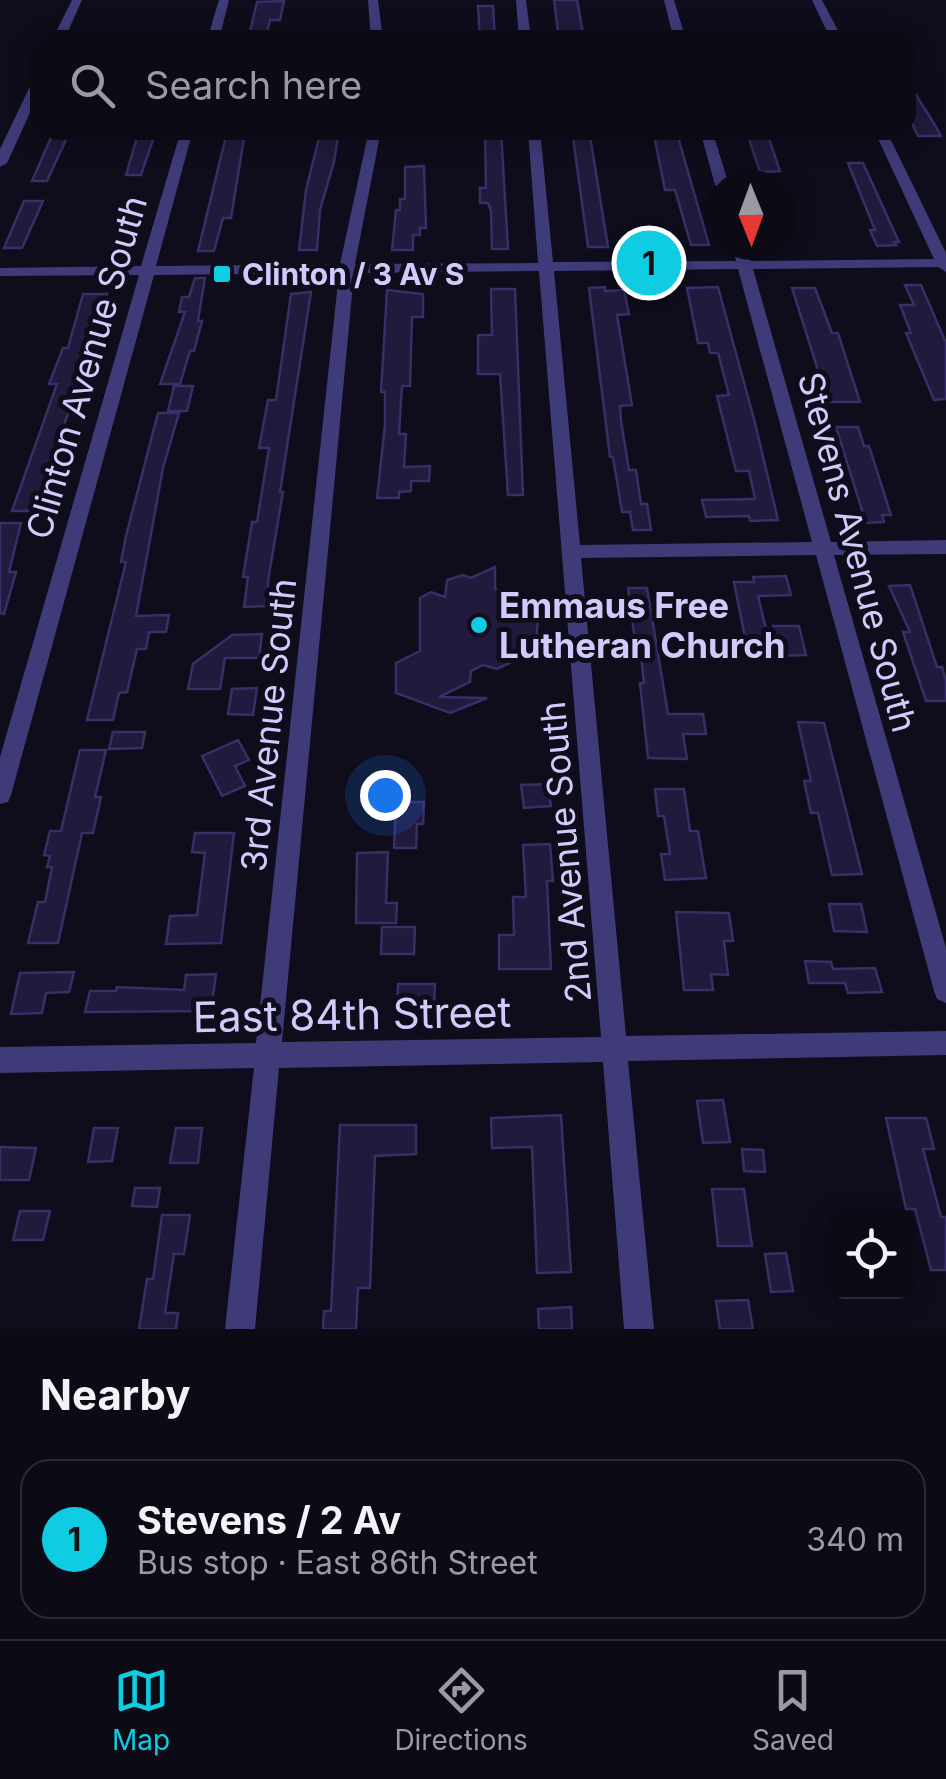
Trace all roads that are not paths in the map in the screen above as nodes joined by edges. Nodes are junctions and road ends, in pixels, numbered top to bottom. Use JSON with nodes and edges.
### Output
{"nodes":[{"id":1,"x":77,"y":0,"type":"edge"},
{"id":2,"x":224,"y":0,"type":"edge"},
{"id":3,"x":373,"y":0,"type":"edge"},
{"id":4,"x":521,"y":0,"type":"edge"},
{"id":5,"x":669,"y":0,"type":"edge"},
{"id":6,"x":817,"y":0,"type":"edge"},
{"id":7,"x":63,"y":30,"type":"edge"},
{"id":8,"x":216,"y":30,"type":"edge"},
{"id":9,"x":376,"y":30,"type":"edge"},
{"id":10,"x":524,"y":30,"type":"edge"},
{"id":11,"x":677,"y":30,"type":"edge"},
{"id":12,"x":831,"y":30,"type":"edge"},
{"id":13,"x":30,"y":99,"type":"edge"},
{"id":14,"x":184,"y":140,"type":"edge"},
{"id":15,"x":372,"y":140,"type":"edge"},
{"id":16,"x":535,"y":140,"type":"edge"},
{"id":17,"x":709,"y":140,"type":"edge"},
{"id":18,"x":885,"y":140,"type":"edge"},
{"id":19,"x":0,"y":163,"type":"edge"},
{"id":20,"x":718,"y":170,"type":"edge"},
{"id":21,"x":706,"y":257,"type":"edge"},
{"id":22,"x":796,"y":257,"type":"edge"},
{"id":23,"x":743,"y":260,"type":"edge"},
{"id":24,"x":945,"y":264,"type":"edge"},
{"id":25,"x":547,"y":267,"type":"junction"},
{"id":26,"x":347,"y":268,"type":"junction"},
{"id":27,"x":146,"y":270,"type":"junction"},
{"id":28,"x":0,"y":272,"type":"edge"},
{"id":29,"x":946,"y":547,"type":"edge"},
{"id":30,"x":824,"y":549,"type":"junction"},
{"id":31,"x":572,"y":552,"type":"junction"},
{"id":32,"x":0,"y":795,"type":"edge"},
{"id":33,"x":946,"y":991,"type":"edge"},
{"id":34,"x":946,"y":1043,"type":"edge"},
{"id":35,"x":615,"y":1049,"type":"junction"},
{"id":36,"x":268,"y":1055,"type":"junction"},
{"id":37,"x":0,"y":1060,"type":"edge"},
{"id":38,"x":240,"y":1329,"type":"edge"},
{"id":39,"x":640,"y":1329,"type":"edge"}],
"edges":[{"from":1,"to":7,"type":"street"},
{"from":2,"to":8,"type":"street"},
{"from":3,"to":9,"type":"street"},
{"from":4,"to":10,"type":"street"},
{"from":5,"to":11,"type":"street"},
{"from":6,"to":12,"type":"street"},
{"from":13,"to":19,"type":"street"},
{"from":14,"to":27,"type":"street","name":"Clinton Avenue South"},
{"from":15,"to":26,"type":"street","name":"3rd Avenue South"},
{"from":16,"to":25,"type":"street","name":"2nd Avenue South"},
{"from":17,"to":20,"type":"street"},
{"from":18,"to":24,"type":"street"},
{"from":21,"to":25,"type":"street"},
{"from":22,"to":24,"type":"street"},
{"from":23,"to":30,"type":"street","name":"Stevens Avenue South"},
{"from":25,"to":26,"type":"street"},
{"from":25,"to":31,"type":"street","name":"2nd Avenue South"},
{"from":26,"to":27,"type":"street"},
{"from":26,"to":36,"type":"street","name":"3rd Avenue South"},
{"from":27,"to":28,"type":"street"},
{"from":27,"to":32,"type":"street","name":"Clinton Avenue South"},
{"from":29,"to":30,"type":"street"},
{"from":30,"to":31,"type":"street"},
{"from":30,"to":33,"type":"street","name":"Stevens Avenue South"},
{"from":31,"to":35,"type":"street","name":"2nd Avenue South"},
{"from":34,"to":35,"type":"street","name":"East 84th Street"},
{"from":35,"to":36,"type":"street","name":"East 84th Street"},
{"from":35,"to":39,"type":"street","name":"2nd Avenue South"},
{"from":36,"to":37,"type":"street","name":"East 84th Street"},
{"from":36,"to":38,"type":"street","name":"3rd Avenue South"}]}
